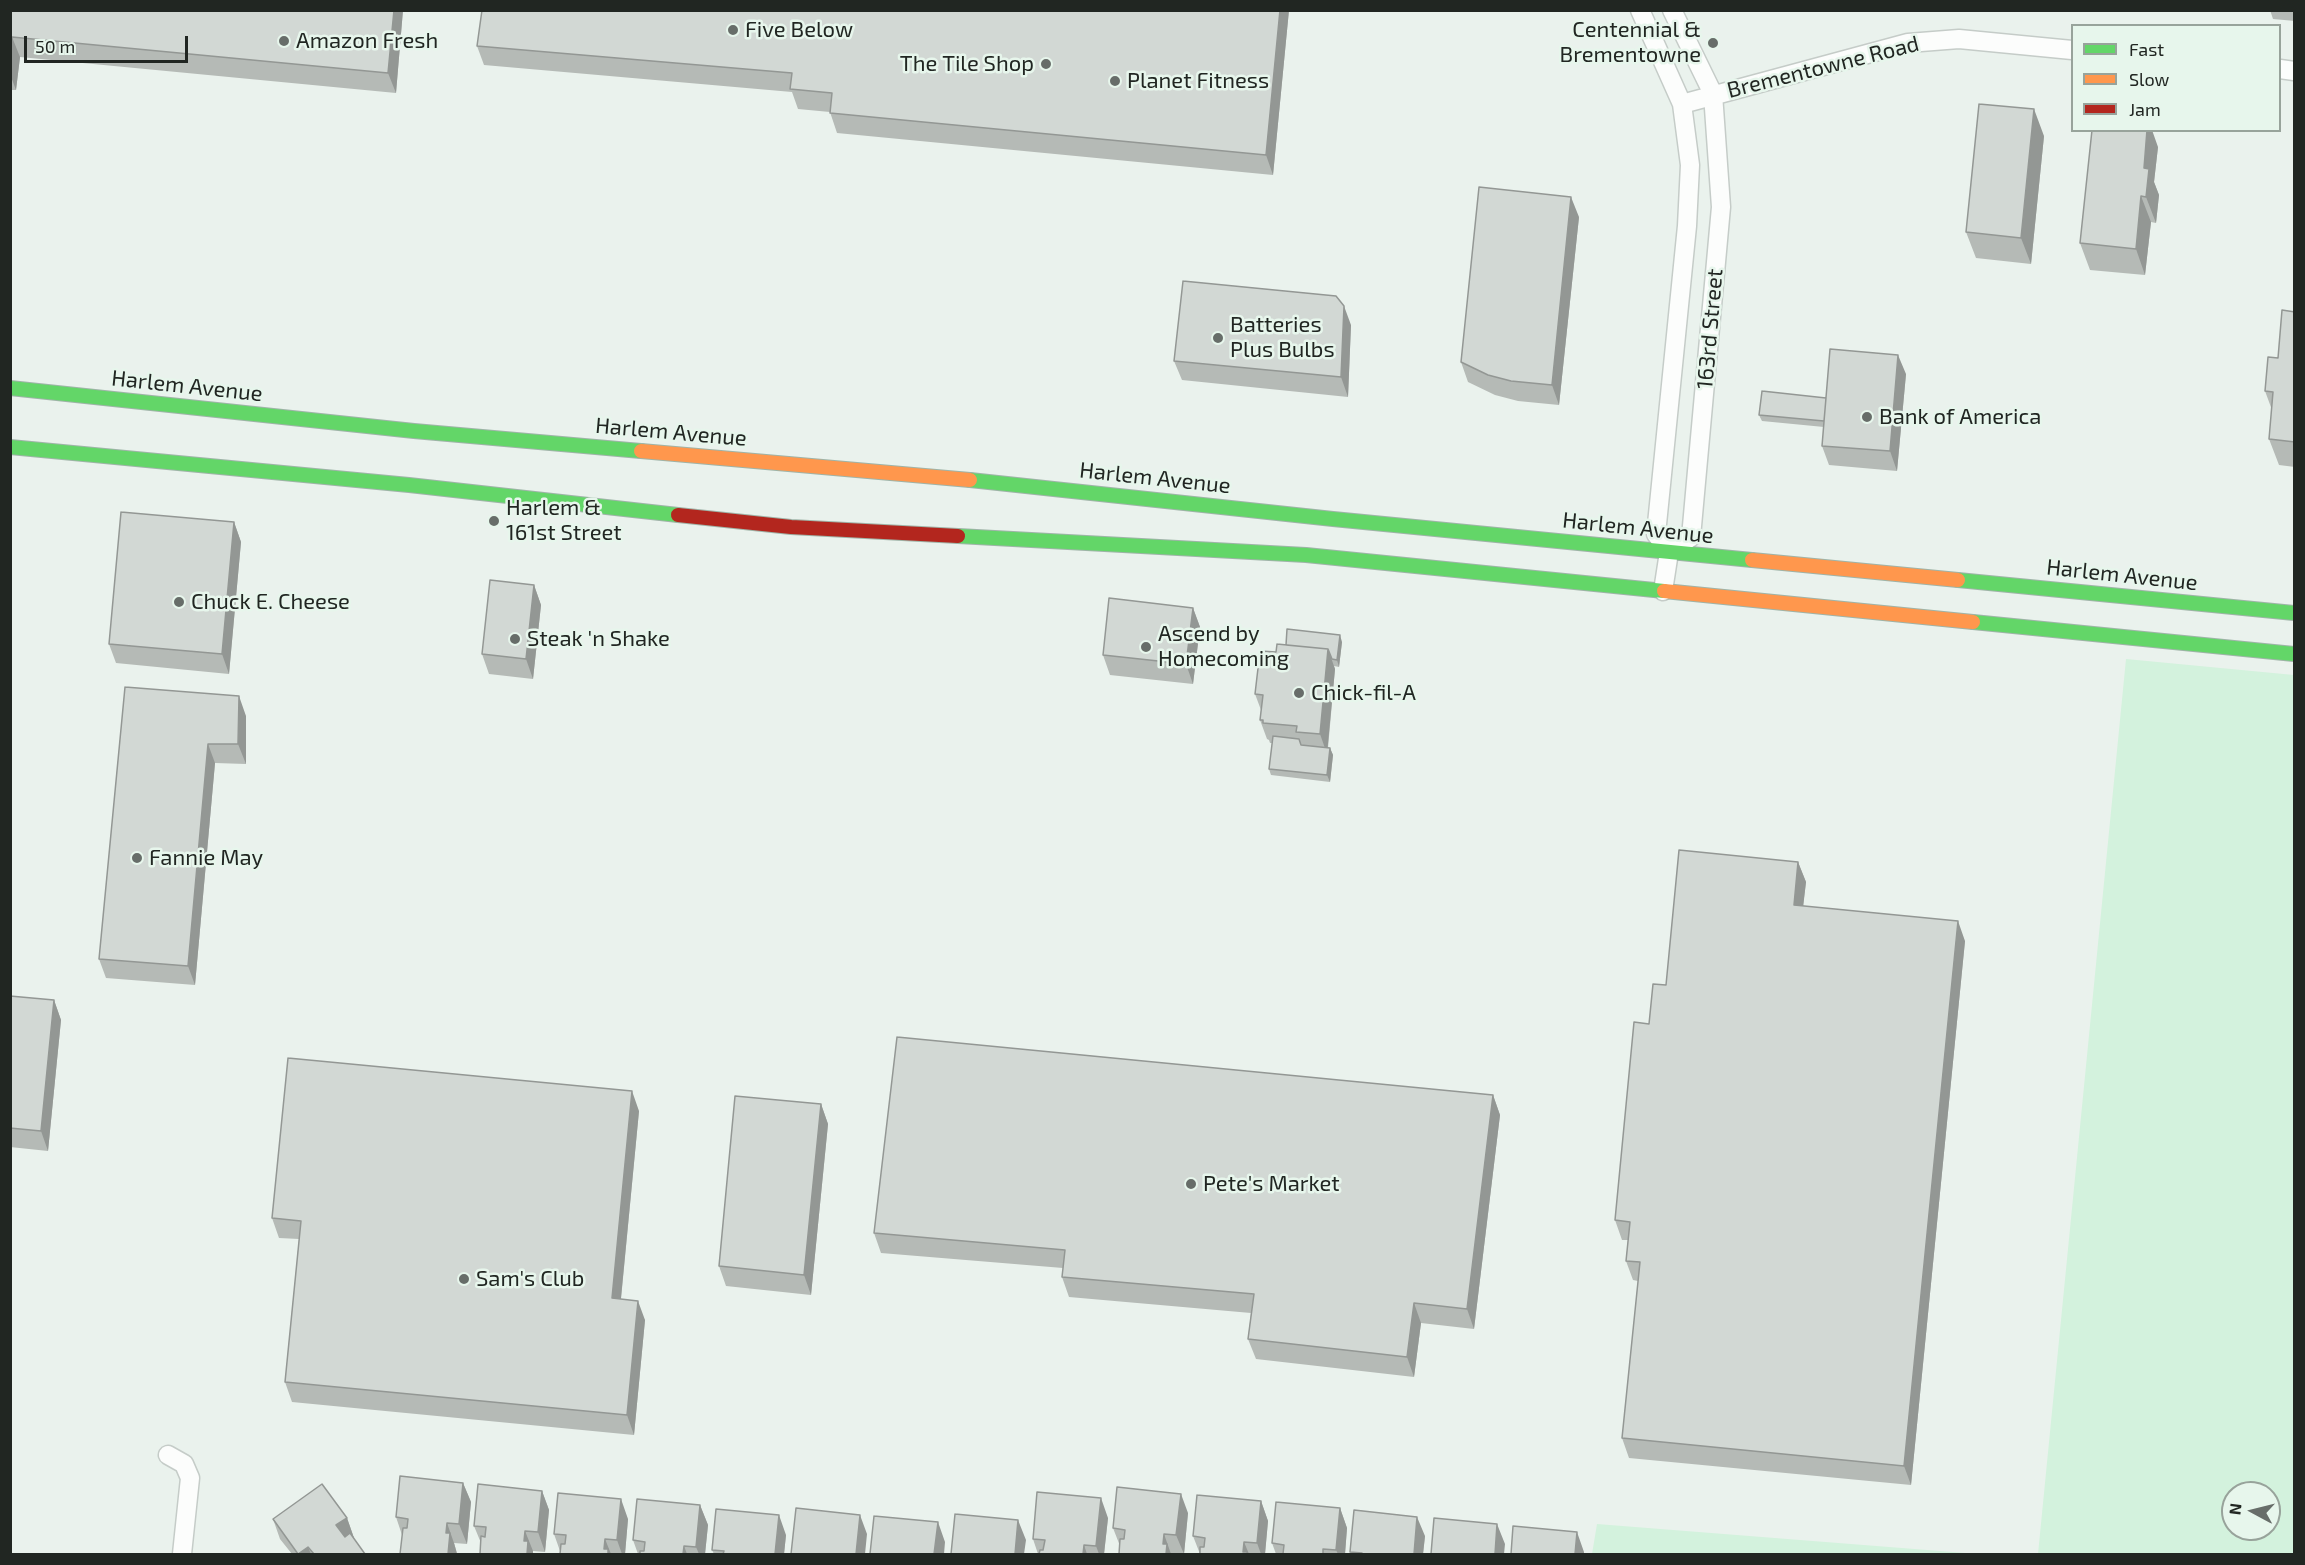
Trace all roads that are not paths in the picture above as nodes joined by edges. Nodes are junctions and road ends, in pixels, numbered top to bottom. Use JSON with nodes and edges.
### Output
{"nodes":[{"id":1,"x":1640,"y":10,"type":"edge"},
{"id":2,"x":1672,"y":10,"type":"edge"},
{"id":3,"x":2071,"y":50,"type":"edge"},
{"id":4,"x":1713,"y":94,"type":"junction"},
{"id":5,"x":1682,"y":104,"type":"junction"},
{"id":6,"x":10,"y":388,"type":"edge"},
{"id":7,"x":10,"y":447,"type":"edge"},
{"id":8,"x":1669,"y":552,"type":"junction"},
{"id":9,"x":1663,"y":591,"type":"junction"},
{"id":10,"x":2295,"y":613,"type":"edge"},
{"id":11,"x":2295,"y":654,"type":"edge"},
{"id":12,"x":168,"y":1455,"type":"dead end"},
{"id":13,"x":182,"y":1554,"type":"edge"}],
"edges":[{"from":1,"to":5,"type":"street","name":"163rd Street"},
{"from":2,"to":4,"type":"street"},
{"from":3,"to":4,"type":"street","name":"Brementowne Road"},
{"from":4,"to":5,"type":"street","name":"Brementowne Road"},
{"from":4,"to":8,"type":"street","name":"163rd Street"},
{"from":5,"to":8,"type":"street","name":"163rd Street"},
{"from":6,"to":8,"type":"main road","name":"Harlem Avenue"},
{"from":7,"to":9,"type":"main road"},
{"from":8,"to":9,"type":"street"},
{"from":8,"to":10,"type":"main road","name":"Harlem Avenue"},
{"from":9,"to":11,"type":"main road"},
{"from":12,"to":13,"type":"street"}]}
